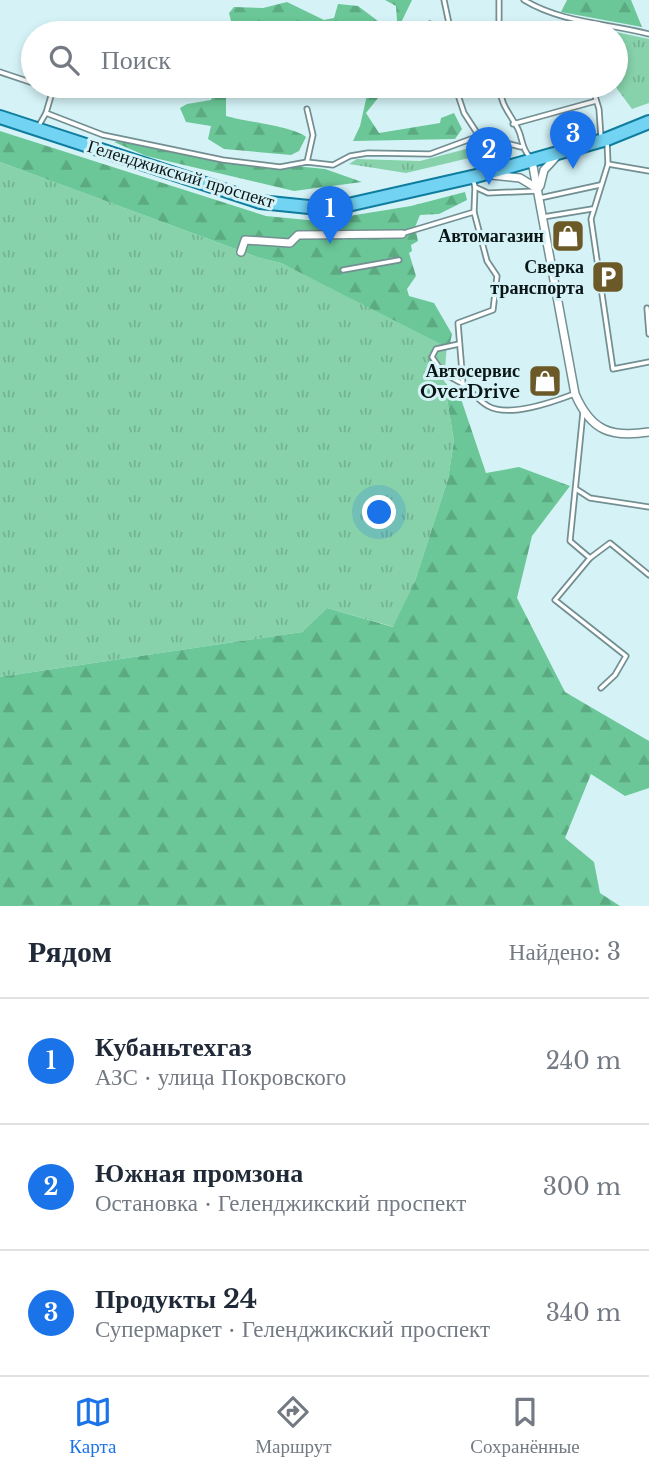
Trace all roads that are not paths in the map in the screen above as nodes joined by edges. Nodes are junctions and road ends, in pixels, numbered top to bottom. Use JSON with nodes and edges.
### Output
{"nodes":[{"id":1,"x":444,"y":0,"type":"edge"},
{"id":2,"x":499,"y":0,"type":"edge"},
{"id":3,"x":524,"y":0,"type":"edge"},
{"id":4,"x":448,"y":21,"type":"edge"},
{"id":5,"x":499,"y":21,"type":"edge"},
{"id":6,"x":579,"y":21,"type":"edge"},
{"id":7,"x":628,"y":30,"type":"edge"},
{"id":8,"x":649,"y":34,"type":"edge"},
{"id":9,"x":0,"y":72,"type":"edge"},
{"id":10,"x":21,"y":79,"type":"edge"},
{"id":11,"x":50,"y":98,"type":"edge"},
{"id":12,"x":458,"y":98,"type":"edge"},
{"id":13,"x":502,"y":98,"type":"edge"},
{"id":14,"x":596,"y":98,"type":"edge"},
{"id":15,"x":597,"y":101,"type":"junction"},
{"id":16,"x":307,"y":109,"type":"dead end"},
{"id":17,"x":46,"y":113,"type":"junction"},
{"id":18,"x":0,"y":117,"type":"edge"},
{"id":19,"x":649,"y":120,"type":"edge"},
{"id":20,"x":513,"y":124,"type":"junction"},
{"id":21,"x":37,"y":128,"type":"junction"},
{"id":22,"x":649,"y":130,"type":"edge"},
{"id":23,"x":479,"y":136,"type":"junction"},
{"id":24,"x":604,"y":140,"type":"junction"},
{"id":25,"x":521,"y":147,"type":"junction"},
{"id":26,"x":563,"y":152,"type":"junction"},
{"id":27,"x":532,"y":160,"type":"junction"},
{"id":28,"x":307,"y":162,"type":"junction"},
{"id":29,"x":608,"y":163,"type":"junction"},
{"id":30,"x":649,"y":171,"type":"edge"},
{"id":31,"x":474,"y":180,"type":"junction"},
{"id":32,"x":600,"y":185,"type":"junction"},
{"id":33,"x":539,"y":194,"type":"junction"},
{"id":34,"x":592,"y":209,"type":"junction"},
{"id":35,"x":474,"y":212,"type":"junction"},
{"id":36,"x":543,"y":217,"type":"junction"},
{"id":37,"x":402,"y":234,"type":"joint"},
{"id":38,"x":240,"y":252,"type":"dead end"},
{"id":39,"x":399,"y":260,"type":"dead end"},
{"id":40,"x":343,"y":270,"type":"dead end"},
{"id":41,"x":647,"y":308,"type":"dead end"},
{"id":42,"x":649,"y":334,"type":"edge"},
{"id":43,"x":459,"y":344,"type":"junction"},
{"id":44,"x":649,"y":362,"type":"edge"},
{"id":45,"x":463,"y":384,"type":"junction"},
{"id":46,"x":575,"y":394,"type":"junction"},
{"id":47,"x":583,"y":411,"type":"junction"},
{"id":48,"x":649,"y":432,"type":"edge"},
{"id":49,"x":576,"y":489,"type":"junction"},
{"id":50,"x":649,"y":506,"type":"edge"},
{"id":51,"x":590,"y":558,"type":"junction"},
{"id":52,"x":649,"y":575,"type":"edge"},
{"id":53,"x":601,"y":688,"type":"dead end"}],
"edges":[{"from":1,"to":4,"type":"lane"},
{"from":2,"to":5,"type":"lane"},
{"from":3,"to":6,"type":"lane"},
{"from":7,"to":8,"type":"lane"},
{"from":9,"to":10,"type":"lane"},
{"from":11,"to":17,"type":"lane"},
{"from":12,"to":23,"type":"lane"},
{"from":13,"to":20,"type":"lane"},
{"from":14,"to":15,"type":"lane"},
{"from":15,"to":20,"type":"lane"},
{"from":15,"to":24,"type":"lane"},
{"from":16,"to":28,"type":"lane"},
{"from":17,"to":21,"type":"lane"},
{"from":17,"to":28,"type":"lane"},
{"from":18,"to":21,"type":"main road","name":"Геленджикский проспект"},
{"from":19,"to":24,"type":"main road","name":"Геленджикский проспект"},
{"from":20,"to":25,"type":"lane"},
{"from":21,"to":31,"type":"main road","name":"Геленджикский проспект"},
{"from":22,"to":24,"type":"main road"},
{"from":23,"to":25,"type":"lane"},
{"from":23,"to":28,"type":"lane"},
{"from":24,"to":26,"type":"main road","name":"Геленджикский проспект"},
{"from":24,"to":29,"type":"lane"},
{"from":25,"to":27,"type":"lane"},
{"from":26,"to":27,"type":"main road","name":"Геленджикский проспект"},
{"from":26,"to":33,"type":"street"},
{"from":27,"to":31,"type":"main road","name":"Геленджикский проспект"},
{"from":27,"to":33,"type":"street"},
{"from":29,"to":30,"type":"lane"},
{"from":29,"to":32,"type":"lane"},
{"from":31,"to":33,"type":"lane"},
{"from":31,"to":33,"type":"street"},
{"from":31,"to":35,"type":"lane"},
{"from":32,"to":33,"type":"lane"},
{"from":32,"to":34,"type":"lane"},
{"from":33,"to":36,"type":"street"},
{"from":34,"to":36,"type":"lane"},
{"from":34,"to":44,"type":"lane"},
{"from":35,"to":37,"type":"lane"},
{"from":35,"to":43,"type":"lane"},
{"from":36,"to":46,"type":"street"},
{"from":37,"to":38,"type":"street"},
{"from":39,"to":40,"type":"lane"},
{"from":41,"to":42,"type":"lane"},
{"from":43,"to":45,"type":"lane"},
{"from":43,"to":45,"type":"lane"},
{"from":45,"to":46,"type":"lane"},
{"from":46,"to":47,"type":"street"},
{"from":47,"to":48,"type":"street"},
{"from":47,"to":49,"type":"lane"},
{"from":49,"to":50,"type":"lane"},
{"from":49,"to":51,"type":"lane"},
{"from":51,"to":52,"type":"lane"},
{"from":51,"to":53,"type":"lane"}]}
